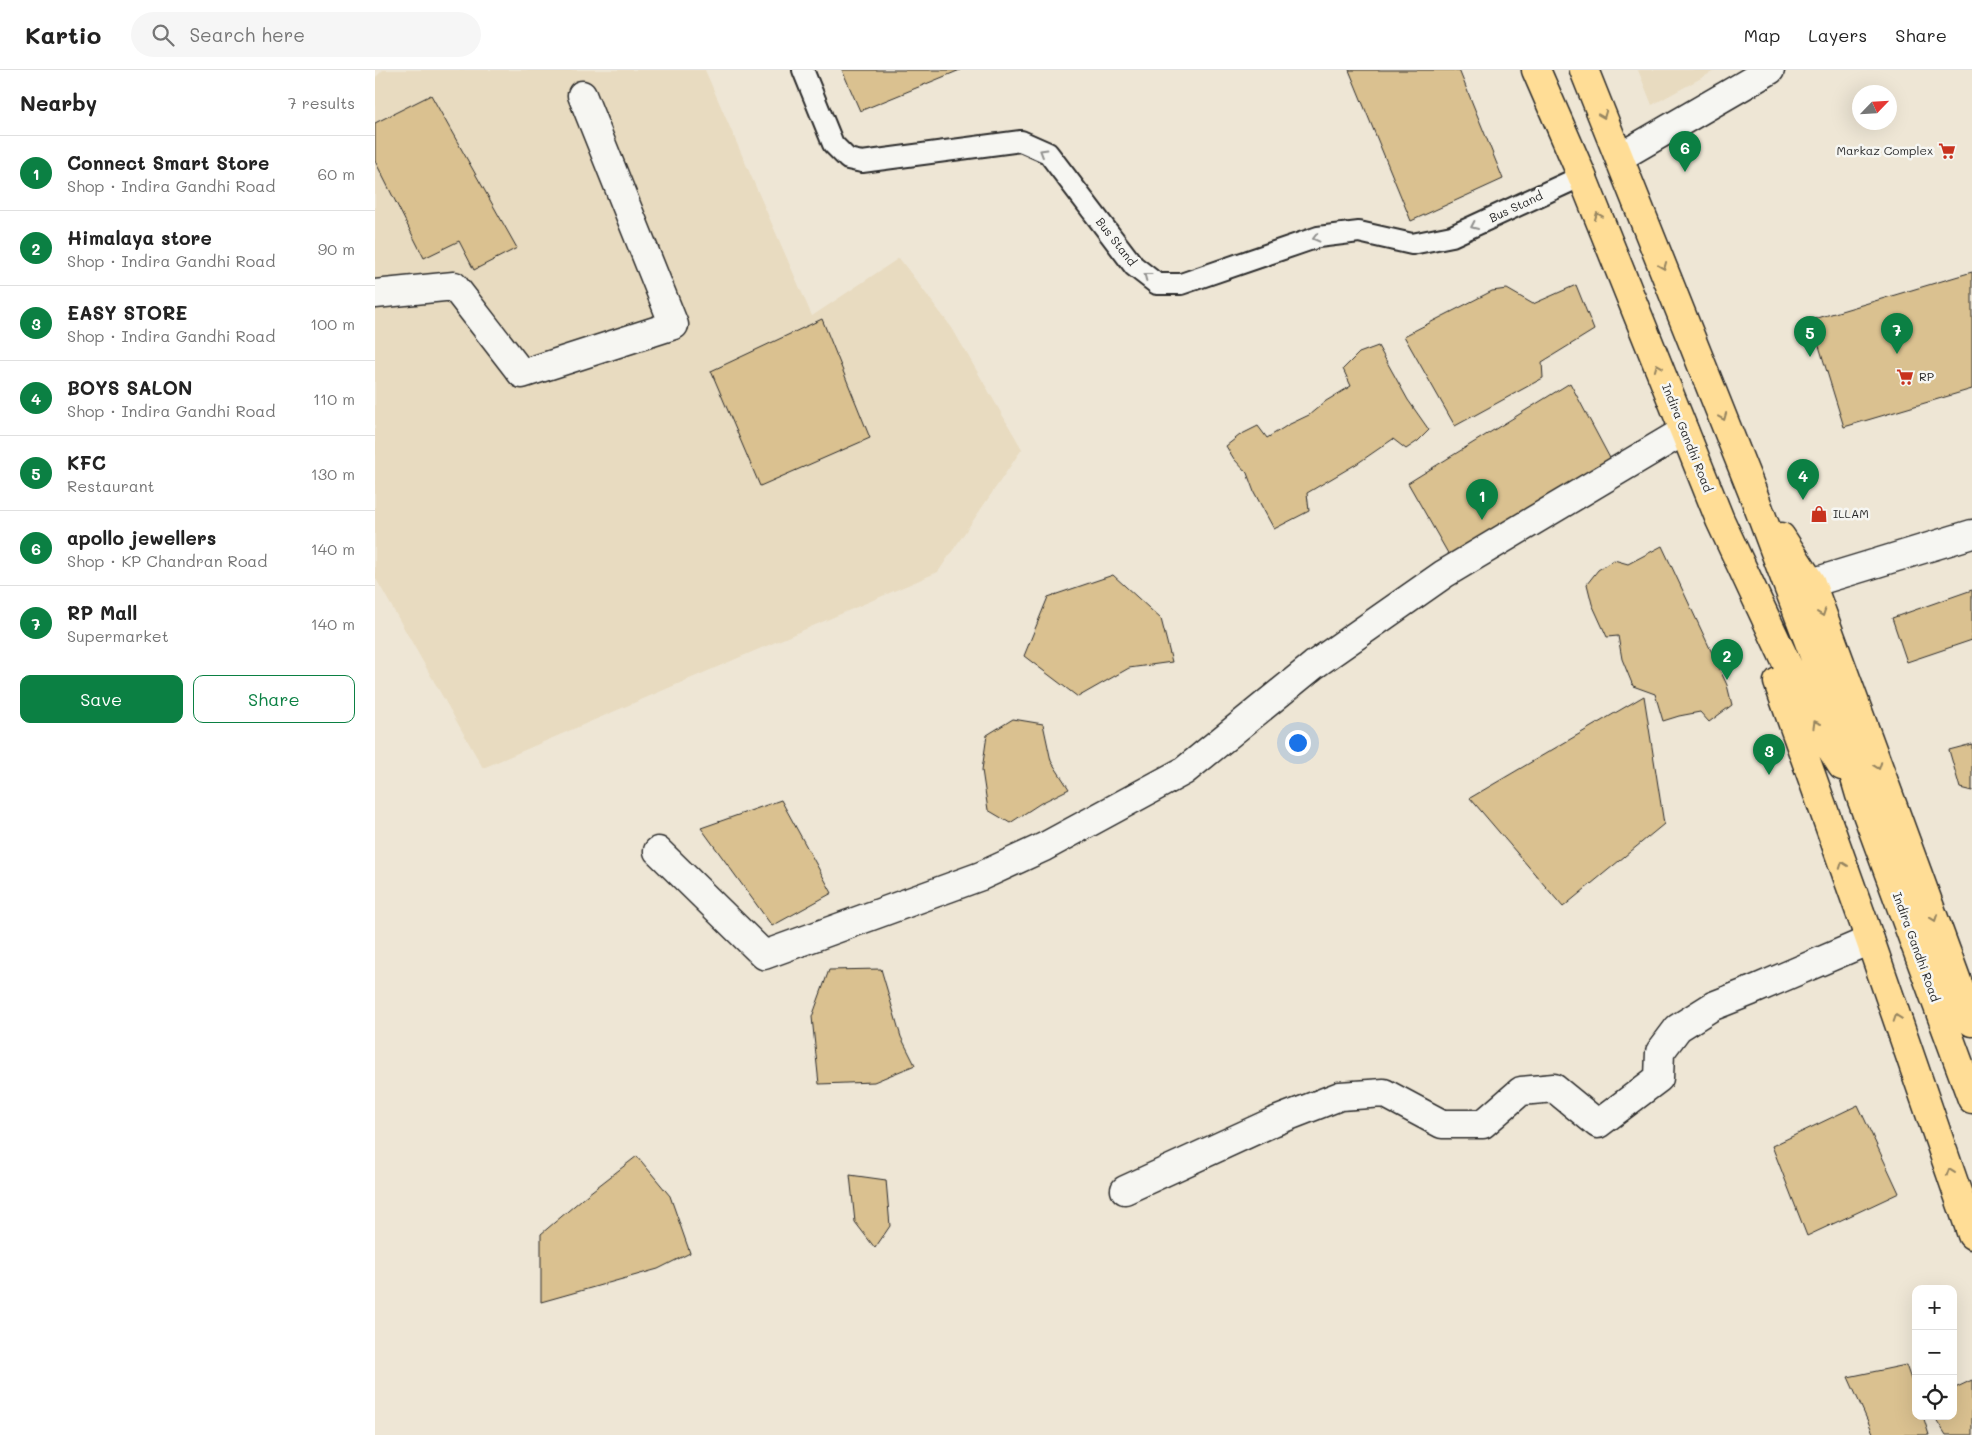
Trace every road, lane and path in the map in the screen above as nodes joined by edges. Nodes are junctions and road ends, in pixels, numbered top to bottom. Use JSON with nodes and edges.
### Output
{"nodes":[{"id":1,"x":803,"y":70,"type":"edge"},
{"id":2,"x":1537,"y":70,"type":"edge"},
{"id":3,"x":1584,"y":70,"type":"edge"},
{"id":4,"x":1770,"y":70,"type":"edge"},
{"id":5,"x":582,"y":95,"type":"dead end"},
{"id":6,"x":1620,"y":157,"type":"junction"},
{"id":7,"x":1582,"y":176,"type":"junction"},
{"id":8,"x":375,"y":294,"type":"edge"},
{"id":9,"x":1684,"y":431,"type":"junction"},
{"id":10,"x":1754,"y":496,"type":"junction"},
{"id":11,"x":1720,"y":520,"type":"junction"},
{"id":12,"x":1972,"y":534,"type":"edge"},
{"id":13,"x":1811,"y":583,"type":"junction"},
{"id":14,"x":1860,"y":795,"type":"junction"},
{"id":15,"x":658,"y":851,"type":"dead end"},
{"id":16,"x":1870,"y":940,"type":"junction"},
{"id":17,"x":1966,"y":989,"type":"edge"},
{"id":18,"x":1972,"y":1022,"type":"edge"},
{"id":19,"x":1972,"y":1099,"type":"edge"},
{"id":20,"x":1125,"y":1190,"type":"dead end"},
{"id":21,"x":1972,"y":1234,"type":"edge"}],
"edges":[{"from":7,"to":1,"type":"lane","name":"Bus Stand","one_way":true},
{"from":2,"to":7,"type":"main road","name":"Indira Gandhi Road"},
{"from":3,"to":6,"type":"main road","name":"Indira Gandhi Road","one_way":true},
{"from":4,"to":6,"type":"street"},
{"from":5,"to":8,"type":"street"},
{"from":6,"to":10,"type":"main road","name":"Indira Gandhi Road","one_way":true},
{"from":9,"to":7,"type":"main road","name":"Indira Gandhi Road","one_way":true},
{"from":9,"to":11,"type":"main road","name":"Indira Gandhi Road"},
{"from":9,"to":15,"type":"street"},
{"from":10,"to":13,"type":"main road"},
{"from":10,"to":14,"type":"main road","name":"Indira Gandhi Road"},
{"from":14,"to":11,"type":"main road","name":"Indira Gandhi Road","one_way":true},
{"from":16,"to":11,"type":"main road","one_way":true},
{"from":12,"to":13,"type":"street"},
{"from":13,"to":17,"type":"main road","one_way":true},
{"from":14,"to":19,"type":"main road","name":"Indira Gandhi Road"},
{"from":16,"to":20,"type":"street"},
{"from":21,"to":16,"type":"main road","one_way":true},
{"from":17,"to":18,"type":"main road"}]}
